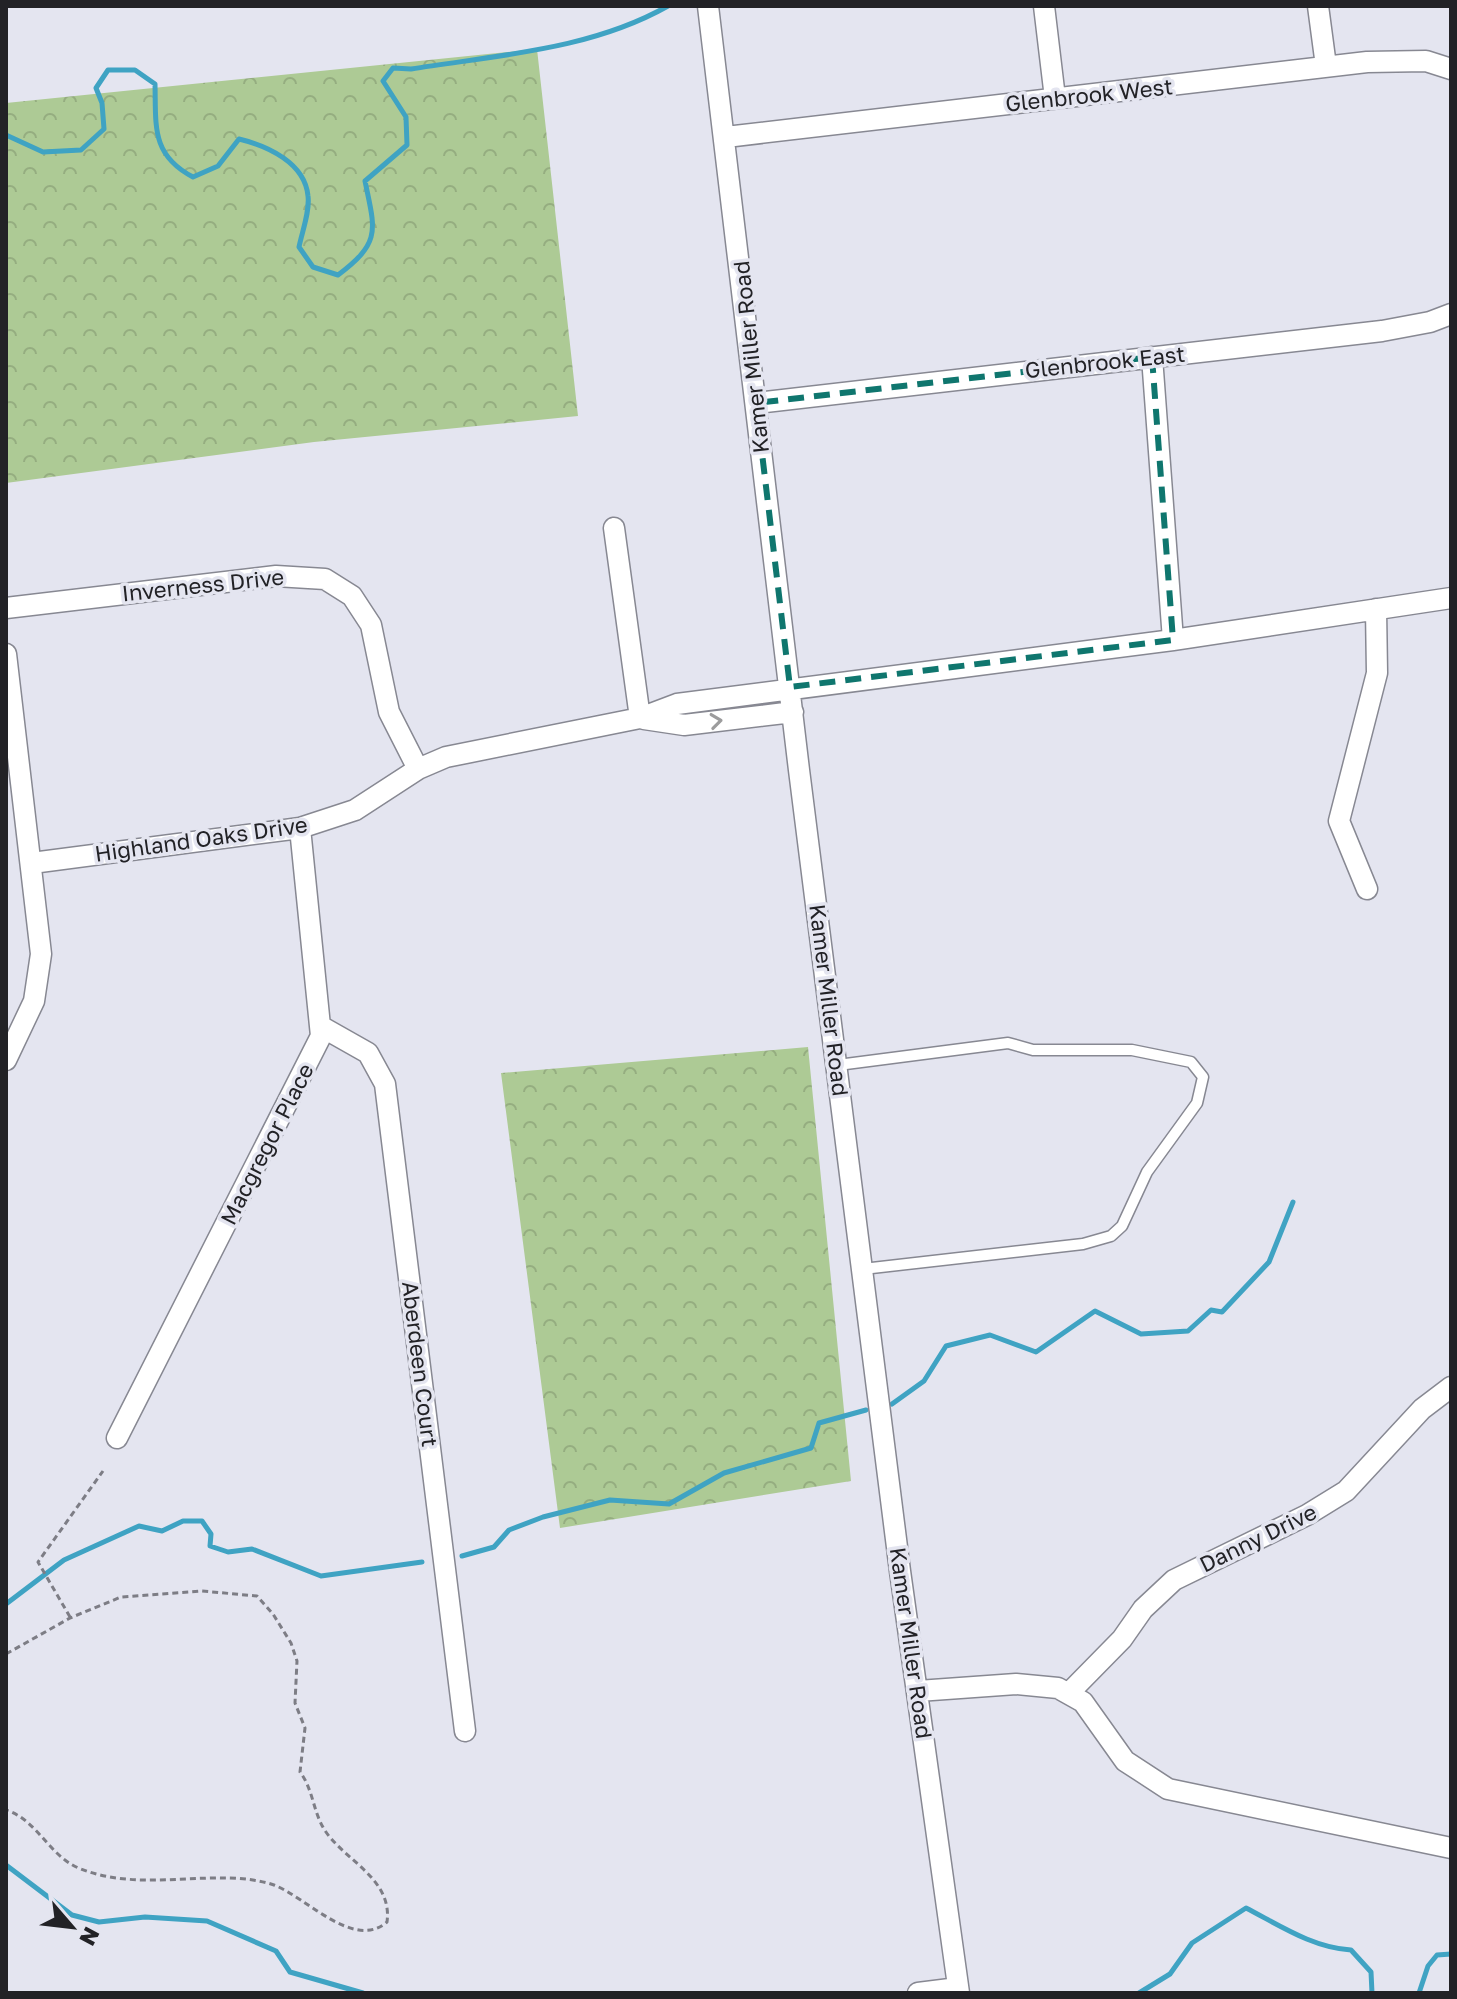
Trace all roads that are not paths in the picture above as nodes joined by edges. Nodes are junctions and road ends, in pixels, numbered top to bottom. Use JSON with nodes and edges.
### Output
{"nodes":[{"id":1,"x":708,"y":6,"type":"edge"},
{"id":2,"x":1044,"y":6,"type":"edge"},
{"id":3,"x":1318,"y":6,"type":"edge"},
{"id":4,"x":1326,"y":66,"type":"junction"},
{"id":5,"x":1451,"y":69,"type":"edge"},
{"id":6,"x":1055,"y":98,"type":"junction"},
{"id":7,"x":726,"y":137,"type":"junction"},
{"id":8,"x":1451,"y":314,"type":"edge"},
{"id":9,"x":1152,"y":357,"type":"junction"},
{"id":10,"x":756,"y":403,"type":"junction"},
{"id":11,"x":614,"y":528,"type":"dead end"},
{"id":12,"x":1451,"y":598,"type":"edge"},
{"id":13,"x":6,"y":608,"type":"edge"},
{"id":14,"x":1376,"y":609,"type":"junction"},
{"id":15,"x":1173,"y":640,"type":"junction"},
{"id":16,"x":6,"y":654,"type":"edge"},
{"id":17,"x":790,"y":687,"type":"junction"},
{"id":18,"x":793,"y":712,"type":"junction"},
{"id":19,"x":640,"y":718,"type":"junction"},
{"id":20,"x":418,"y":769,"type":"junction"},
{"id":21,"x":300,"y":828,"type":"junction"},
{"id":22,"x":32,"y":863,"type":"junction"},
{"id":23,"x":1367,"y":889,"type":"dead end"},
{"id":24,"x":322,"y":1027,"type":"junction"},
{"id":25,"x":6,"y":1060,"type":"edge"},
{"id":26,"x":838,"y":1065,"type":"junction"},
{"id":27,"x":863,"y":1269,"type":"junction"},
{"id":28,"x":1451,"y":1387,"type":"edge"},
{"id":29,"x":117,"y":1438,"type":"dead end"},
{"id":30,"x":918,"y":1691,"type":"junction"},
{"id":31,"x":1069,"y":1693,"type":"junction"},
{"id":32,"x":465,"y":1731,"type":"dead end"},
{"id":33,"x":1451,"y":1848,"type":"edge"},
{"id":34,"x":959,"y":1991,"type":"edge"},
{"id":35,"x":918,"y":1993,"type":"edge"}],
"edges":[{"from":1,"to":7,"type":"street","name":"Kamer Miller Road"},
{"from":2,"to":6,"type":"street"},
{"from":3,"to":4,"type":"street"},
{"from":4,"to":5,"type":"street","name":"Glenbrook West"},
{"from":4,"to":6,"type":"street","name":"Glenbrook West"},
{"from":6,"to":7,"type":"street","name":"Glenbrook West"},
{"from":7,"to":10,"type":"street","name":"Kamer Miller Road"},
{"from":8,"to":9,"type":"street","name":"Glenbrook East"},
{"from":9,"to":10,"type":"street","name":"Glenbrook East"},
{"from":9,"to":15,"type":"street"},
{"from":10,"to":17,"type":"street","name":"Kamer Miller Road"},
{"from":11,"to":19,"type":"street"},
{"from":12,"to":14,"type":"street","name":"Highland Oaks Drive"},
{"from":13,"to":20,"type":"street","name":"Inverness Drive"},
{"from":14,"to":15,"type":"street","name":"Highland Oaks Drive"},
{"from":14,"to":23,"type":"street"},
{"from":15,"to":17,"type":"street","name":"Highland Oaks Drive"},
{"from":16,"to":22,"type":"street"},
{"from":17,"to":18,"type":"street","name":"Kamer Miller Road"},
{"from":17,"to":19,"type":"street","name":"Highland Oaks Drive"},
{"from":19,"to":18,"type":"street","name":"Highland Oaks Drive","one_way":true},
{"from":18,"to":26,"type":"street","name":"Kamer Miller Road"},
{"from":19,"to":20,"type":"street","name":"Highland Oaks Drive"},
{"from":20,"to":21,"type":"street","name":"Highland Oaks Drive"},
{"from":21,"to":22,"type":"street","name":"Highland Oaks Drive"},
{"from":21,"to":24,"type":"street","name":"Macgregor Place"},
{"from":22,"to":25,"type":"street"},
{"from":24,"to":29,"type":"street","name":"Macgregor Place"},
{"from":24,"to":32,"type":"street","name":"Aberdeen Court"},
{"from":26,"to":27,"type":"street","name":"Kamer Miller Road"},
{"from":26,"to":27,"type":"lane"},
{"from":27,"to":30,"type":"street","name":"Kamer Miller Road"},
{"from":28,"to":31,"type":"street","name":"Danny Drive"},
{"from":30,"to":31,"type":"street"},
{"from":30,"to":34,"type":"street","name":"Kamer Miller Road"},
{"from":31,"to":33,"type":"street"},
{"from":34,"to":35,"type":"street"}]}
